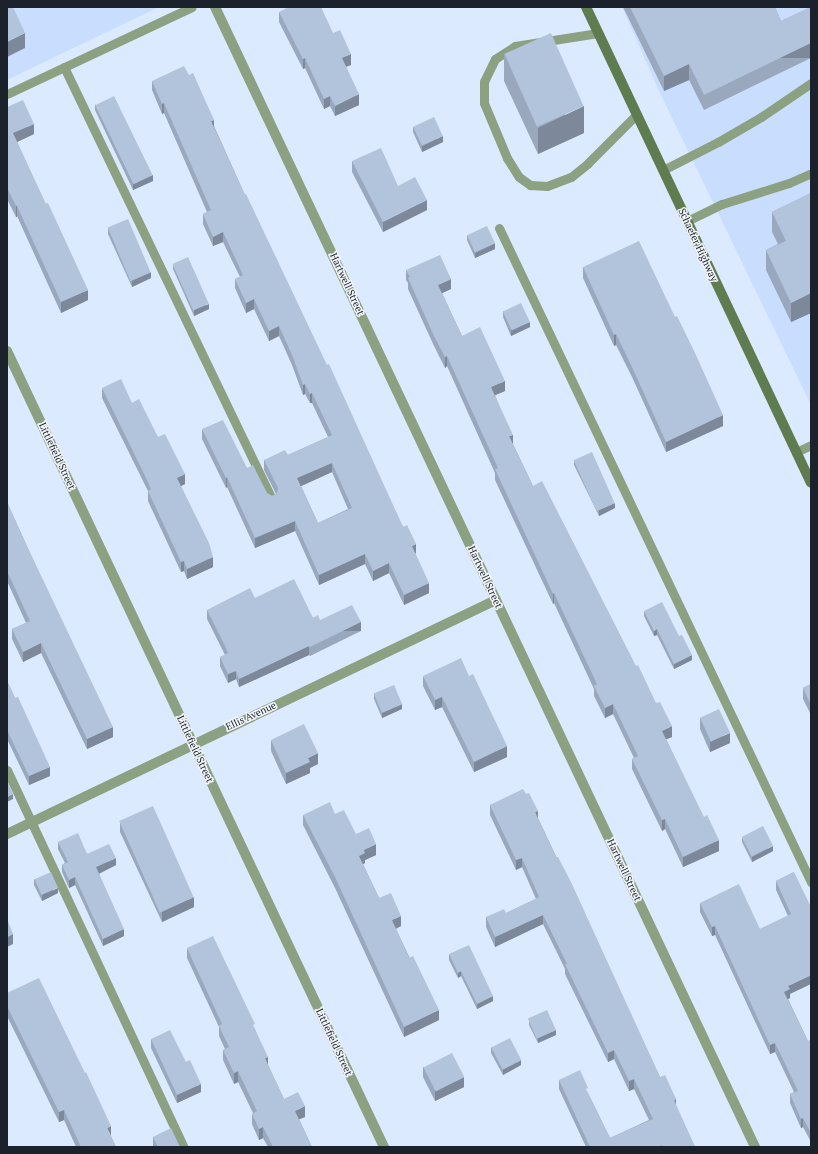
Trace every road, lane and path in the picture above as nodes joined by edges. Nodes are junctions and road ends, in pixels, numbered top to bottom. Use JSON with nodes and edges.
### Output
{"nodes":[{"id":1,"x":192,"y":7,"type":"edge"},
{"id":2,"x":215,"y":7,"type":"edge"},
{"id":3,"x":586,"y":7,"type":"edge"},
{"id":4,"x":598,"y":33,"type":"junction"},
{"id":5,"x":64,"y":67,"type":"junction"},
{"id":6,"x":811,"y":83,"type":"edge"},
{"id":7,"x":7,"y":94,"type":"edge"},
{"id":8,"x":636,"y":115,"type":"junction"},
{"id":9,"x":663,"y":170,"type":"junction"},
{"id":10,"x":811,"y":173,"type":"edge"},
{"id":11,"x":687,"y":221,"type":"junction"},
{"id":12,"x":499,"y":228,"type":"dead end"},
{"id":13,"x":7,"y":351,"type":"edge"},
{"id":14,"x":811,"y":445,"type":"edge"},
{"id":15,"x":796,"y":452,"type":"junction"},
{"id":16,"x":811,"y":483,"type":"edge"},
{"id":17,"x":272,"y":500,"type":"edge"},
{"id":18,"x":496,"y":600,"type":"junction"},
{"id":19,"x":193,"y":744,"type":"junction"},
{"id":20,"x":7,"y":770,"type":"edge"},
{"id":21,"x":32,"y":822,"type":"junction"},
{"id":22,"x":7,"y":834,"type":"edge"},
{"id":23,"x":811,"y":882,"type":"edge"},
{"id":24,"x":184,"y":1147,"type":"edge"},
{"id":25,"x":384,"y":1147,"type":"edge"},
{"id":26,"x":755,"y":1147,"type":"edge"}],
"edges":[{"from":1,"to":5,"type":"lane"},
{"from":2,"to":18,"type":"street","name":"Hartwell Street"},
{"from":3,"to":4,"type":"main road","name":"Schaefer Highway"},
{"from":4,"to":8,"type":"main road","name":"Schaefer Highway"},
{"from":4,"to":8,"type":"lane"},
{"from":5,"to":7,"type":"lane"},
{"from":5,"to":17,"type":"lane"},
{"from":6,"to":9,"type":"lane"},
{"from":8,"to":9,"type":"main road","name":"Schaefer Highway"},
{"from":9,"to":11,"type":"main road","name":"Schaefer Highway"},
{"from":10,"to":11,"type":"lane"},
{"from":11,"to":15,"type":"main road","name":"Schaefer Highway"},
{"from":12,"to":23,"type":"lane"},
{"from":13,"to":19,"type":"street","name":"Littlefield Street"},
{"from":14,"to":15,"type":"lane"},
{"from":15,"to":16,"type":"main road","name":"Schaefer Highway"},
{"from":18,"to":19,"type":"street","name":"Ellis Avenue"},
{"from":18,"to":26,"type":"street","name":"Hartwell Street"},
{"from":19,"to":21,"type":"street","name":"Ellis Avenue"},
{"from":19,"to":25,"type":"street","name":"Littlefield Street"},
{"from":20,"to":21,"type":"lane"},
{"from":21,"to":22,"type":"street","name":"Ellis Avenue"},
{"from":21,"to":24,"type":"lane"}]}
